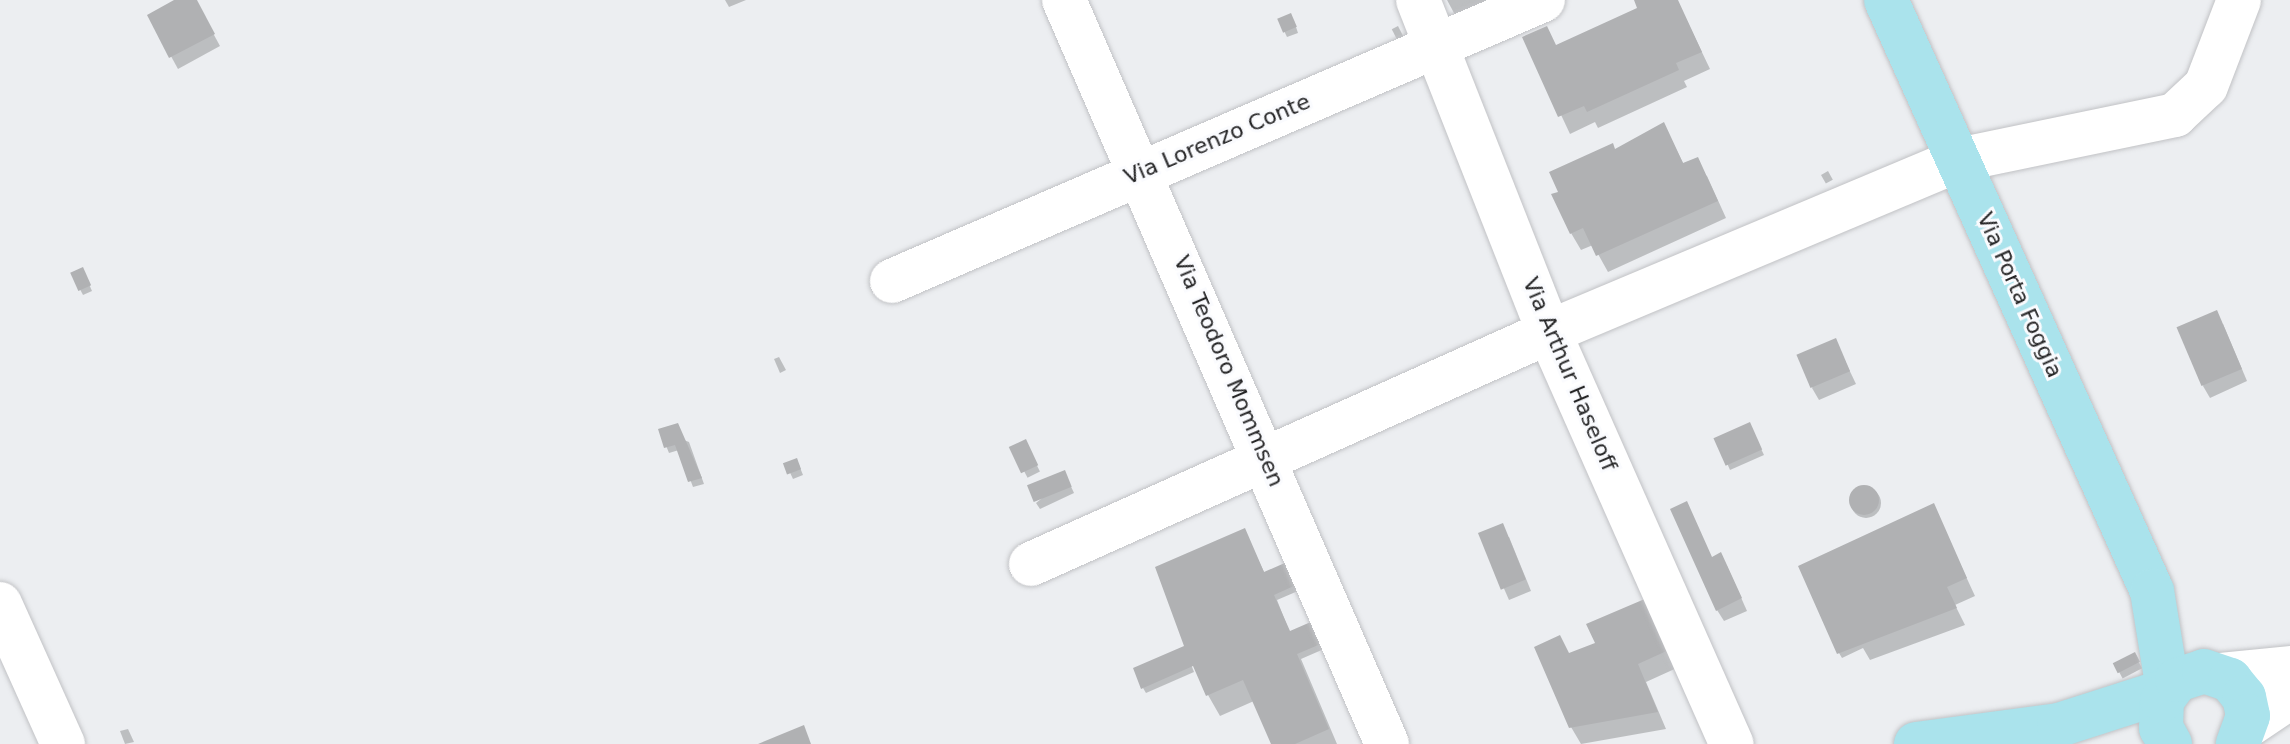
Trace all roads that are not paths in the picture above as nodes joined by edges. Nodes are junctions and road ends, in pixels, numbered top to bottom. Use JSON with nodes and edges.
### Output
{"nodes":[{"id":1,"x":1064,"y":0,"type":"edge"},
{"id":2,"x":1418,"y":0,"type":"edge"},
{"id":3,"x":1543,"y":0,"type":"edge"},
{"id":4,"x":1886,"y":0,"type":"edge"},
{"id":5,"x":2239,"y":0,"type":"edge"},
{"id":6,"x":1437,"y":45,"type":"junction"},
{"id":7,"x":1958,"y":160,"type":"junction"},
{"id":8,"x":1142,"y":170,"type":"junction"},
{"id":9,"x":892,"y":281,"type":"dead end"},
{"id":10,"x":1549,"y":332,"type":"junction"},
{"id":11,"x":1267,"y":458,"type":"junction"},
{"id":12,"x":1031,"y":564,"type":"dead end"},
{"id":13,"x":2152,"y":591,"type":"junction"},
{"id":14,"x":0,"y":604,"type":"edge"},
{"id":15,"x":2290,"y":668,"type":"edge"},
{"id":16,"x":2221,"y":675,"type":"junction"},
{"id":17,"x":2168,"y":690,"type":"junction"},
{"id":18,"x":2290,"y":697,"type":"edge"},
{"id":19,"x":2059,"y":725,"type":"junction"},
{"id":20,"x":2242,"y":735,"type":"edge"},
{"id":21,"x":2169,"y":742,"type":"edge"},
{"id":22,"x":63,"y":744,"type":"edge"},
{"id":23,"x":1387,"y":744,"type":"edge"},
{"id":24,"x":1732,"y":744,"type":"edge"},
{"id":25,"x":1916,"y":744,"type":"edge"}],
"edges":[{"from":1,"to":8,"type":"street","name":"Via Teodoro Mommsen"},
{"from":2,"to":6,"type":"street","name":"Via Arthur Haseloff"},
{"from":3,"to":6,"type":"street","name":"Via Lorenzo Conte"},
{"from":4,"to":7,"type":"main road","name":"Via Porta Foggia"},
{"from":5,"to":7,"type":"street"},
{"from":6,"to":8,"type":"street","name":"Via Lorenzo Conte"},
{"from":6,"to":10,"type":"street","name":"Via Arthur Haseloff"},
{"from":7,"to":10,"type":"street"},
{"from":7,"to":13,"type":"main road","name":"Via Porta Foggia"},
{"from":8,"to":9,"type":"street","name":"Via Lorenzo Conte"},
{"from":8,"to":11,"type":"street","name":"Via Teodoro Mommsen"},
{"from":10,"to":11,"type":"street"},
{"from":10,"to":24,"type":"street","name":"Via Arthur Haseloff"},
{"from":11,"to":12,"type":"street"},
{"from":11,"to":23,"type":"street","name":"Via Teodoro Mommsen"},
{"from":13,"to":16,"type":"main road"},
{"from":13,"to":17,"type":"main road"},
{"from":14,"to":22,"type":"street"},
{"from":15,"to":16,"type":"street"},
{"from":16,"to":17,"type":"main road"},
{"from":16,"to":20,"type":"main road"},
{"from":17,"to":19,"type":"main road"},
{"from":17,"to":21,"type":"main road"},
{"from":18,"to":20,"type":"street"},
{"from":19,"to":21,"type":"main road"},
{"from":19,"to":25,"type":"main road"}]}
